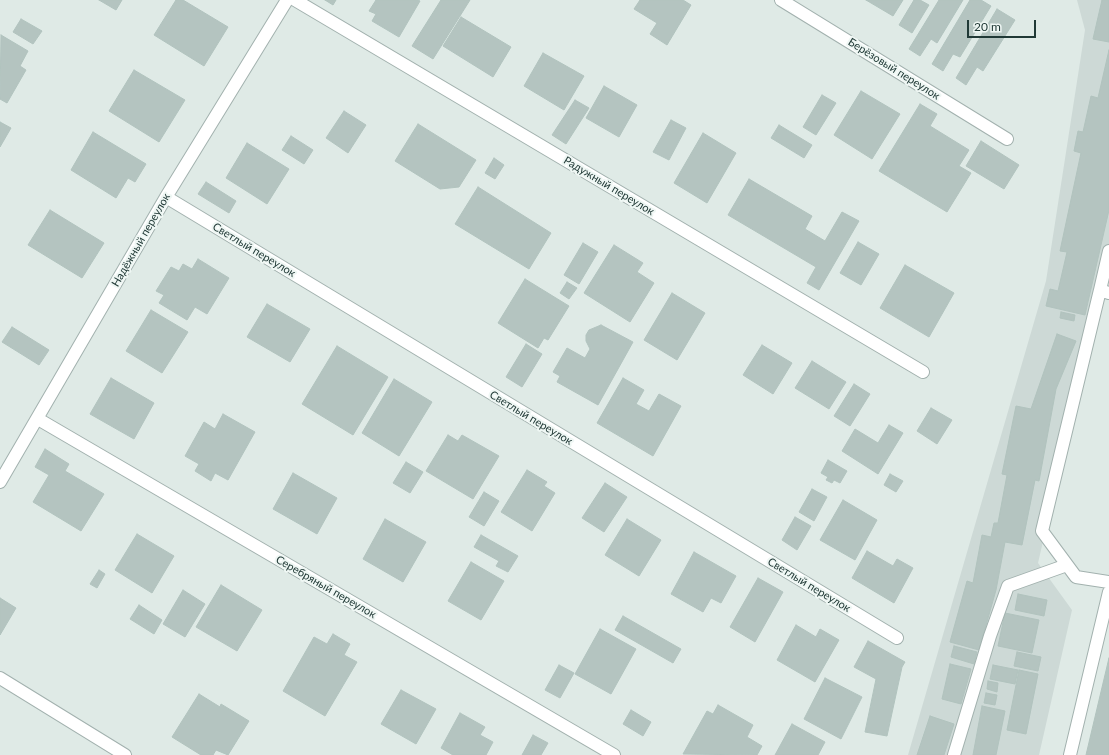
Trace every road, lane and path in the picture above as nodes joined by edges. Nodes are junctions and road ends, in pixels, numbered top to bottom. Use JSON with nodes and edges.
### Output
{"nodes":[{"id":1,"x":287,"y":0,"type":"edge"},
{"id":2,"x":295,"y":0,"type":"edge"},
{"id":3,"x":781,"y":0,"type":"edge"},
{"id":4,"x":1007,"y":139,"type":"dead end"},
{"id":5,"x":166,"y":197,"type":"junction"},
{"id":6,"x":1109,"y":251,"type":"edge"},
{"id":7,"x":1104,"y":292,"type":"edge"},
{"id":8,"x":923,"y":372,"type":"dead end"},
{"id":9,"x":38,"y":419,"type":"junction"},
{"id":10,"x":0,"y":482,"type":"edge"},
{"id":11,"x":1067,"y":565,"type":"junction"},
{"id":12,"x":1109,"y":582,"type":"edge"},
{"id":13,"x":1109,"y":592,"type":"edge"},
{"id":14,"x":1107,"y":611,"type":"edge"},
{"id":15,"x":897,"y":638,"type":"dead end"},
{"id":16,"x":0,"y":678,"type":"edge"},
{"id":17,"x":126,"y":755,"type":"edge"},
{"id":18,"x":614,"y":755,"type":"edge"},
{"id":19,"x":954,"y":755,"type":"edge"},
{"id":20,"x":1070,"y":755,"type":"edge"}],
"edges":[{"from":1,"to":5,"type":"street","name":"Надёжный переулок"},
{"from":2,"to":8,"type":"street","name":"Радужный переулок"},
{"from":3,"to":4,"type":"street","name":"Берёзовый переулок"},
{"from":5,"to":9,"type":"street","name":"Надёжный переулок"},
{"from":5,"to":15,"type":"street","name":"Светлый переулок"},
{"from":6,"to":7,"type":"street"},
{"from":7,"to":11,"type":"street"},
{"from":9,"to":10,"type":"street","name":"Надёжный переулок"},
{"from":9,"to":18,"type":"street","name":"Серебряный переулок"},
{"from":11,"to":12,"type":"street"},
{"from":11,"to":19,"type":"street"},
{"from":13,"to":14,"type":"street"},
{"from":14,"to":20,"type":"street"},
{"from":16,"to":17,"type":"street"}]}
